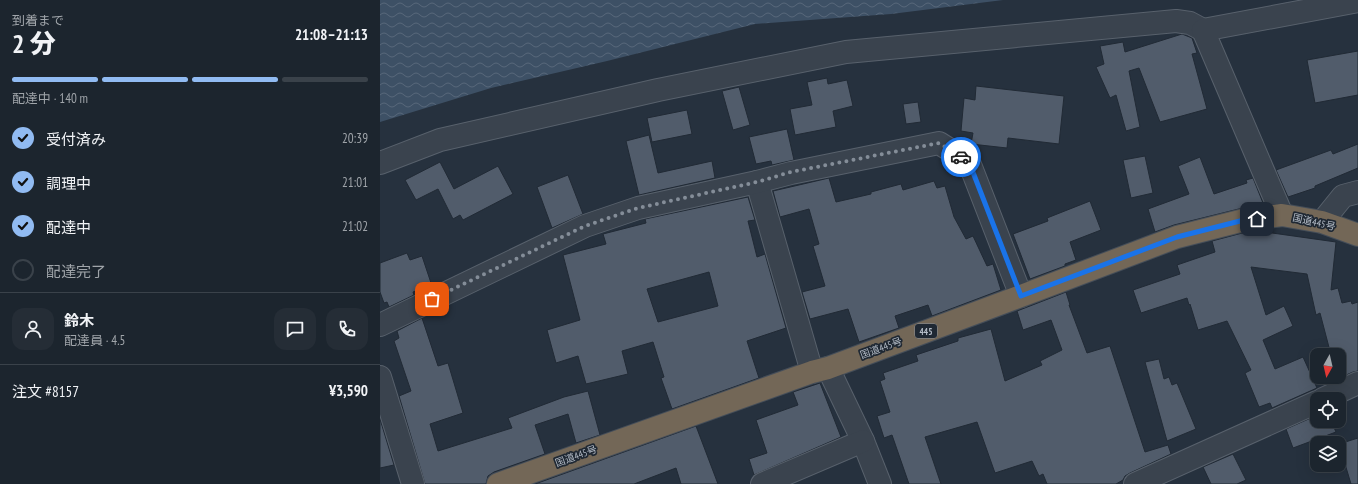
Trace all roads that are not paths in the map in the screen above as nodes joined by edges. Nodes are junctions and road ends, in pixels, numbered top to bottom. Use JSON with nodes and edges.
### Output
{"nodes":[{"id":1,"x":1358,"y":1,"type":"edge"},
{"id":2,"x":1203,"y":30,"type":"junction"},
{"id":3,"x":380,"y":162,"type":"edge"},
{"id":4,"x":757,"y":182,"type":"junction"},
{"id":5,"x":1358,"y":192,"type":"edge"},
{"id":6,"x":1282,"y":215,"type":"junction"},
{"id":7,"x":1322,"y":222,"type":"junction"},
{"id":8,"x":1358,"y":236,"type":"edge"},
{"id":9,"x":1021,"y":296,"type":"junction"},
{"id":10,"x":380,"y":325,"type":"edge"},
{"id":11,"x":820,"y":370,"type":"junction"},
{"id":12,"x":380,"y":378,"type":"edge"},
{"id":13,"x":1358,"y":383,"type":"edge"},
{"id":14,"x":1339,"y":392,"type":"edge"},
{"id":15,"x":1310,"y":405,"type":"edge"},
{"id":16,"x":863,"y":441,"type":"junction"},
{"id":17,"x":413,"y":484,"type":"edge"},
{"id":18,"x":498,"y":484,"type":"edge"},
{"id":19,"x":762,"y":484,"type":"edge"},
{"id":20,"x":880,"y":484,"type":"edge"},
{"id":21,"x":1135,"y":484,"type":"edge"}],
"edges":[{"from":1,"to":2,"type":"street"},
{"from":2,"to":3,"type":"street"},
{"from":2,"to":6,"type":"street"},
{"from":4,"to":9,"type":"street"},
{"from":4,"to":10,"type":"street"},
{"from":4,"to":11,"type":"street"},
{"from":5,"to":7,"type":"street"},
{"from":6,"to":7,"type":"highway","name":"国道445号","number":"445"},
{"from":6,"to":9,"type":"highway","name":"国道445号","number":"445"},
{"from":7,"to":8,"type":"highway","name":"国道445号","number":"445"},
{"from":9,"to":11,"type":"highway","name":"国道445号","number":"445"},
{"from":11,"to":16,"type":"street"},
{"from":11,"to":18,"type":"highway","name":"国道445号","number":"445"},
{"from":12,"to":17,"type":"street"},
{"from":13,"to":14,"type":"street"},
{"from":15,"to":21,"type":"street"},
{"from":16,"to":19,"type":"street"},
{"from":16,"to":20,"type":"street"}]}
